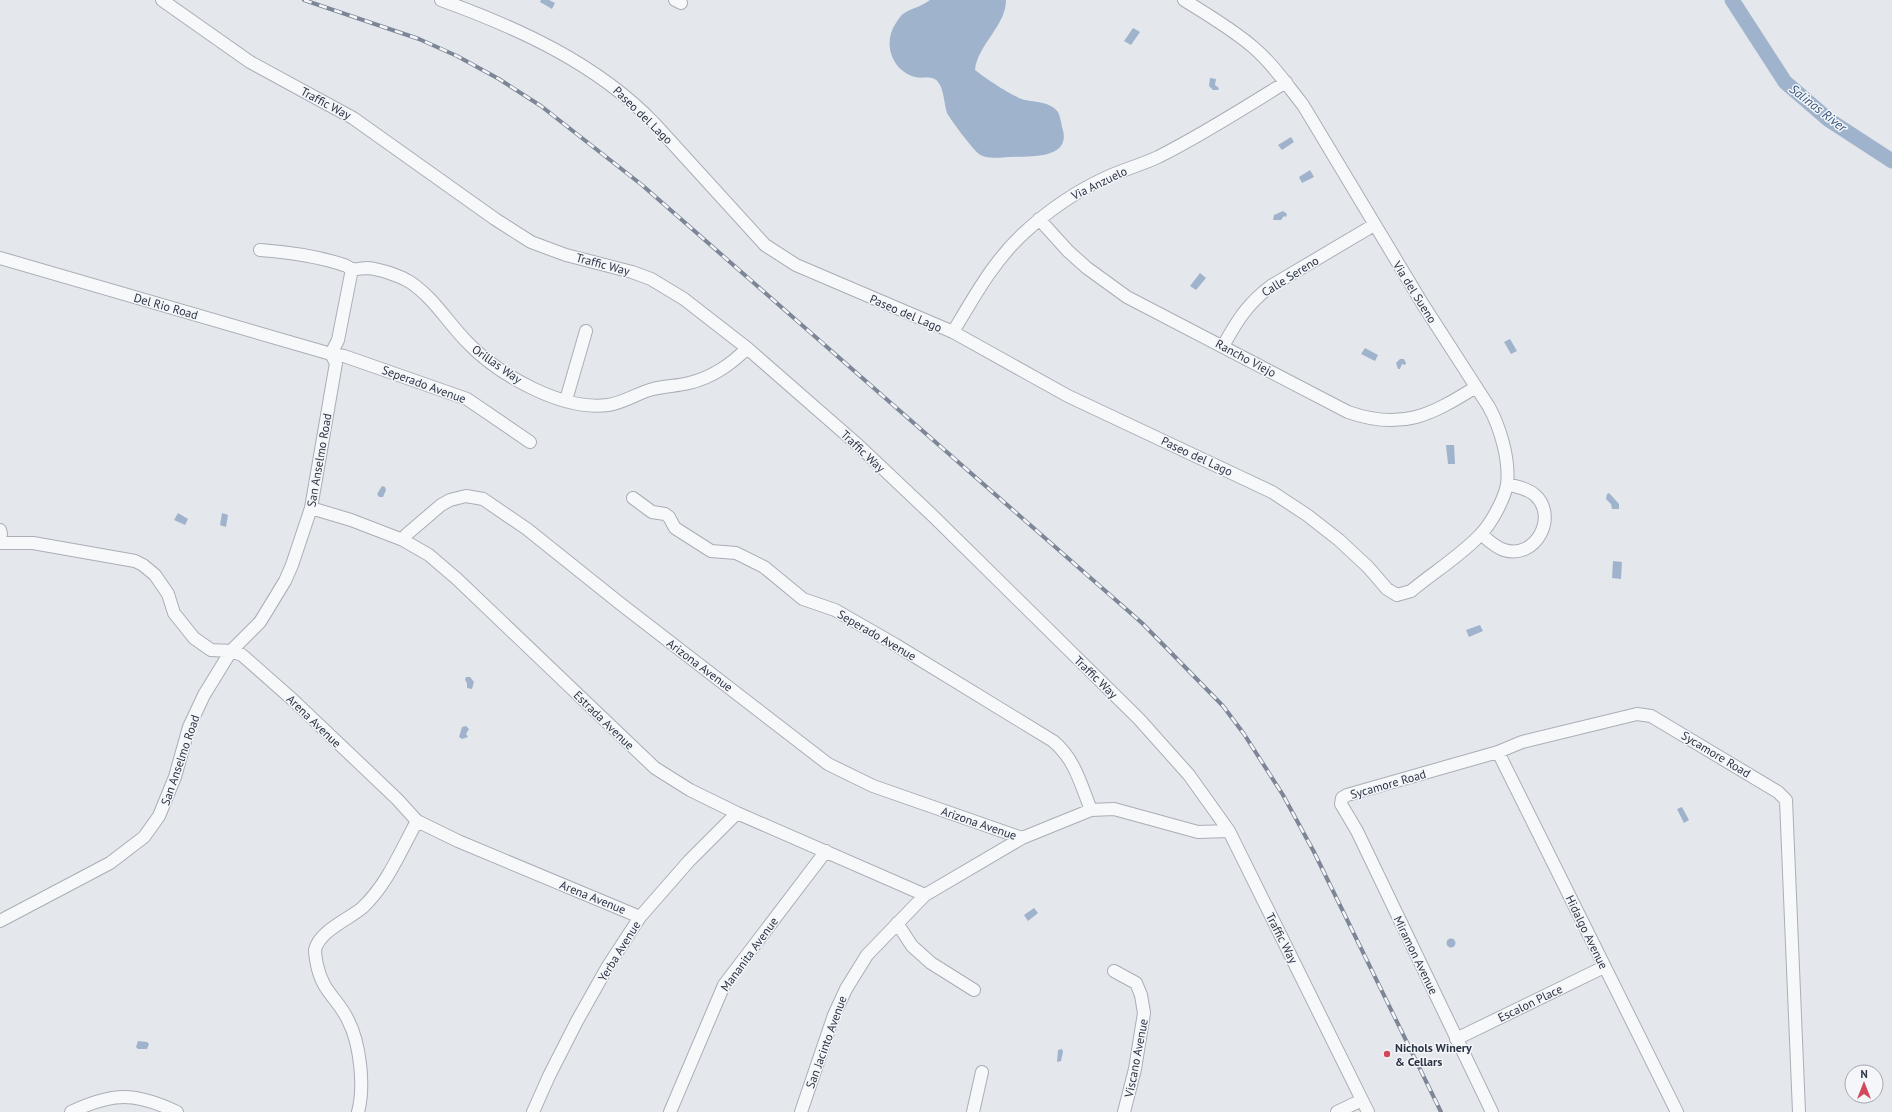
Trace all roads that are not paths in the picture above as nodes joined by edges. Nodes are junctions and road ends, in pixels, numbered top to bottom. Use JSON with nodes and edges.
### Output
{"nodes":[{"id":1,"x":162,"y":0,"type":"edge"},
{"id":2,"x":441,"y":0,"type":"edge"},
{"id":3,"x":1184,"y":0,"type":"edge"},
{"id":4,"x":1286,"y":82,"type":"junction"},
{"id":5,"x":1039,"y":219,"type":"junction"},
{"id":6,"x":1374,"y":225,"type":"junction"},
{"id":7,"x":260,"y":250,"type":"dead end"},
{"id":8,"x":0,"y":258,"type":"edge"},
{"id":9,"x":352,"y":269,"type":"junction"},
{"id":10,"x":586,"y":331,"type":"dead end"},
{"id":11,"x":953,"y":332,"type":"junction"},
{"id":12,"x":1224,"y":346,"type":"junction"},
{"id":13,"x":747,"y":348,"type":"junction"},
{"id":14,"x":331,"y":354,"type":"junction"},
{"id":15,"x":1476,"y":387,"type":"junction"},
{"id":16,"x":566,"y":400,"type":"junction"},
{"id":17,"x":530,"y":442,"type":"dead end"},
{"id":18,"x":1507,"y":484,"type":"junction"},
{"id":19,"x":633,"y":498,"type":"dead end"},
{"id":20,"x":311,"y":508,"type":"junction"},
{"id":21,"x":0,"y":530,"type":"edge"},
{"id":22,"x":1481,"y":534,"type":"junction"},
{"id":23,"x":0,"y":536,"type":"edge"},
{"id":24,"x":403,"y":540,"type":"junction"},
{"id":25,"x":0,"y":542,"type":"edge"},
{"id":26,"x":1397,"y":595,"type":"joint"},
{"id":27,"x":231,"y":651,"type":"junction"},
{"id":28,"x":1498,"y":752,"type":"junction"},
{"id":29,"x":1342,"y":798,"type":"joint"},
{"id":30,"x":1091,"y":810,"type":"junction"},
{"id":31,"x":737,"y":813,"type":"junction"},
{"id":32,"x":418,"y":821,"type":"junction"},
{"id":33,"x":1229,"y":831,"type":"junction"},
{"id":34,"x":1022,"y":838,"type":"junction"},
{"id":35,"x":826,"y":851,"type":"junction"},
{"id":36,"x":925,"y":895,"type":"junction"},
{"id":37,"x":640,"y":917,"type":"junction"},
{"id":38,"x":0,"y":920,"type":"edge"},
{"id":39,"x":898,"y":923,"type":"junction"},
{"id":40,"x":1604,"y":967,"type":"junction"},
{"id":41,"x":1114,"y":971,"type":"dead end"},
{"id":42,"x":974,"y":990,"type":"dead end"},
{"id":43,"x":1456,"y":1039,"type":"junction"},
{"id":44,"x":982,"y":1072,"type":"dead end"},
{"id":45,"x":1362,"y":1100,"type":"junction"},
{"id":46,"x":85,"y":1109,"type":"edge"},
{"id":47,"x":71,"y":1112,"type":"edge"},
{"id":48,"x":177,"y":1112,"type":"edge"},
{"id":49,"x":358,"y":1112,"type":"edge"},
{"id":50,"x":533,"y":1112,"type":"edge"},
{"id":51,"x":670,"y":1112,"type":"edge"},
{"id":52,"x":801,"y":1112,"type":"edge"},
{"id":53,"x":973,"y":1112,"type":"edge"},
{"id":54,"x":1124,"y":1112,"type":"edge"},
{"id":55,"x":1337,"y":1112,"type":"edge"},
{"id":56,"x":1368,"y":1112,"type":"edge"},
{"id":57,"x":1492,"y":1112,"type":"edge"},
{"id":58,"x":1677,"y":1112,"type":"edge"},
{"id":59,"x":1799,"y":1112,"type":"edge"}],
"edges":[{"from":1,"to":13,"type":"street","name":"Traffic Way"},
{"from":2,"to":11,"type":"street","name":"Paseo del Lago"},
{"from":3,"to":4,"type":"street","name":"Via del Sueno"},
{"from":4,"to":5,"type":"street","name":"Via Anzuelo"},
{"from":4,"to":6,"type":"street","name":"Via del Sueno"},
{"from":5,"to":11,"type":"street","name":"Via Anzuelo"},
{"from":5,"to":12,"type":"street","name":"Rancho Viejo"},
{"from":6,"to":12,"type":"street","name":"Calle Sereno"},
{"from":6,"to":15,"type":"street","name":"Via del Sueno"},
{"from":7,"to":9,"type":"street","name":"Orillas Way"},
{"from":8,"to":14,"type":"street","name":"Del Rio Road"},
{"from":9,"to":14,"type":"street"},
{"from":9,"to":16,"type":"street","name":"Orillas Way"},
{"from":10,"to":16,"type":"street"},
{"from":11,"to":26,"type":"street","name":"Paseo del Lago"},
{"from":12,"to":15,"type":"street","name":"Rancho Viejo"},
{"from":13,"to":16,"type":"street","name":"Orillas Way"},
{"from":13,"to":33,"type":"street","name":"Traffic Way"},
{"from":14,"to":17,"type":"street","name":"Seperado Avenue"},
{"from":14,"to":20,"type":"street","name":"San Anselmo Road"},
{"from":15,"to":18,"type":"street","name":"Via del Sueno"},
{"from":18,"to":22,"type":"street","name":"Via del Sueno"},
{"from":18,"to":22,"type":"street"},
{"from":19,"to":30,"type":"street","name":"Seperado Avenue"},
{"from":20,"to":24,"type":"street","name":"Estrada Avenue"},
{"from":20,"to":27,"type":"street","name":"San Anselmo Road"},
{"from":21,"to":23,"type":"street"},
{"from":22,"to":26,"type":"street","name":"Via del Sueno"},
{"from":24,"to":31,"type":"street","name":"Estrada Avenue"},
{"from":24,"to":34,"type":"street","name":"Arizona Avenue"},
{"from":25,"to":27,"type":"street","name":"Arena Avenue"},
{"from":27,"to":32,"type":"street","name":"Arena Avenue"},
{"from":27,"to":38,"type":"street","name":"San Anselmo Road"},
{"from":28,"to":29,"type":"street","name":"Sycamore Road"},
{"from":28,"to":40,"type":"street","name":"Hidalgo Avenue"},
{"from":28,"to":59,"type":"street","name":"Sycamore Road"},
{"from":29,"to":43,"type":"street","name":"Miramon Avenue"},
{"from":30,"to":33,"type":"street","name":"San Jacinto Avenue"},
{"from":30,"to":34,"type":"street","name":"San Jacinto Avenue"},
{"from":31,"to":35,"type":"street","name":"Estrada Avenue"},
{"from":31,"to":37,"type":"street","name":"Yerba Avenue"},
{"from":32,"to":37,"type":"street","name":"Arena Avenue"},
{"from":32,"to":49,"type":"street"},
{"from":33,"to":45,"type":"street","name":"Traffic Way"},
{"from":34,"to":36,"type":"street","name":"San Jacinto Avenue"},
{"from":35,"to":36,"type":"street","name":"Estrada Avenue"},
{"from":35,"to":51,"type":"street","name":"Mananita Avenue"},
{"from":36,"to":39,"type":"street","name":"San Jacinto Avenue"},
{"from":37,"to":50,"type":"street","name":"Yerba Avenue"},
{"from":39,"to":42,"type":"street"},
{"from":39,"to":52,"type":"street","name":"San Jacinto Avenue"},
{"from":40,"to":43,"type":"street","name":"Escalon Place"},
{"from":40,"to":58,"type":"street","name":"Hidalgo Avenue"},
{"from":41,"to":54,"type":"street","name":"Viscano Avenue"},
{"from":43,"to":57,"type":"street","name":"Miramon Avenue"},
{"from":44,"to":53,"type":"street"},
{"from":45,"to":55,"type":"street"},
{"from":45,"to":56,"type":"street","name":"Traffic Way"},
{"from":46,"to":47,"type":"street"},
{"from":46,"to":48,"type":"street"}]}
